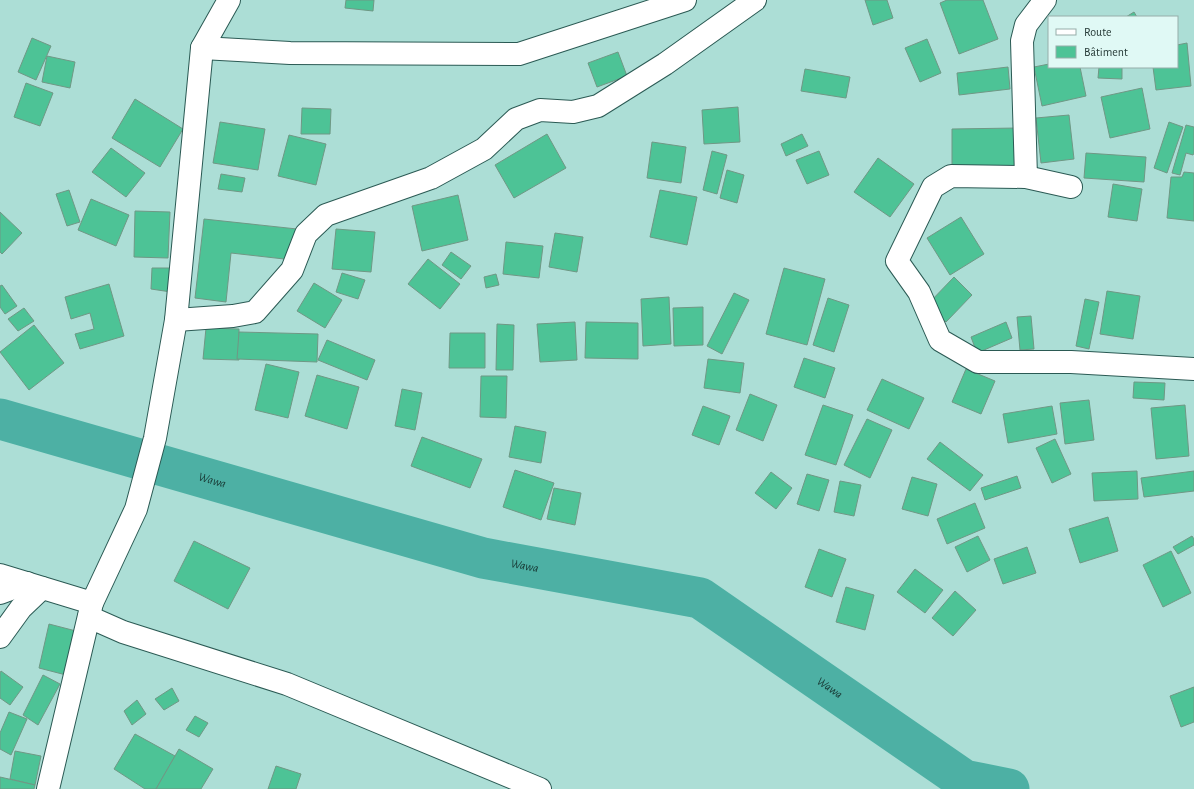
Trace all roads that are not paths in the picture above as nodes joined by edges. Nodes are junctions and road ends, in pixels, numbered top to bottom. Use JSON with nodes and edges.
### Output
{"nodes":[{"id":1,"x":228,"y":0,"type":"edge"},
{"id":2,"x":686,"y":0,"type":"edge"},
{"id":3,"x":755,"y":0,"type":"edge"},
{"id":4,"x":1045,"y":0,"type":"edge"},
{"id":5,"x":202,"y":48,"type":"junction"},
{"id":6,"x":1026,"y":177,"type":"junction"},
{"id":7,"x":1071,"y":187,"type":"dead end"},
{"id":8,"x":176,"y":320,"type":"junction"},
{"id":9,"x":1194,"y":369,"type":"edge"},
{"id":10,"x":0,"y":575,"type":"edge"},
{"id":11,"x":35,"y":586,"type":"junction"},
{"id":12,"x":0,"y":593,"type":"edge"},
{"id":13,"x":90,"y":610,"type":"junction"},
{"id":14,"x":0,"y":637,"type":"edge"},
{"id":15,"x":48,"y":789,"type":"edge"},
{"id":16,"x":540,"y":789,"type":"edge"}],
"edges":[{"from":1,"to":5,"type":"street"},
{"from":2,"to":5,"type":"street"},
{"from":3,"to":8,"type":"street"},
{"from":4,"to":6,"type":"street"},
{"from":5,"to":8,"type":"street"},
{"from":6,"to":7,"type":"street"},
{"from":6,"to":9,"type":"street"},
{"from":8,"to":13,"type":"street"},
{"from":10,"to":11,"type":"street"},
{"from":11,"to":12,"type":"street"},
{"from":11,"to":13,"type":"street"},
{"from":11,"to":14,"type":"street"},
{"from":13,"to":15,"type":"street"},
{"from":13,"to":16,"type":"street"}]}
